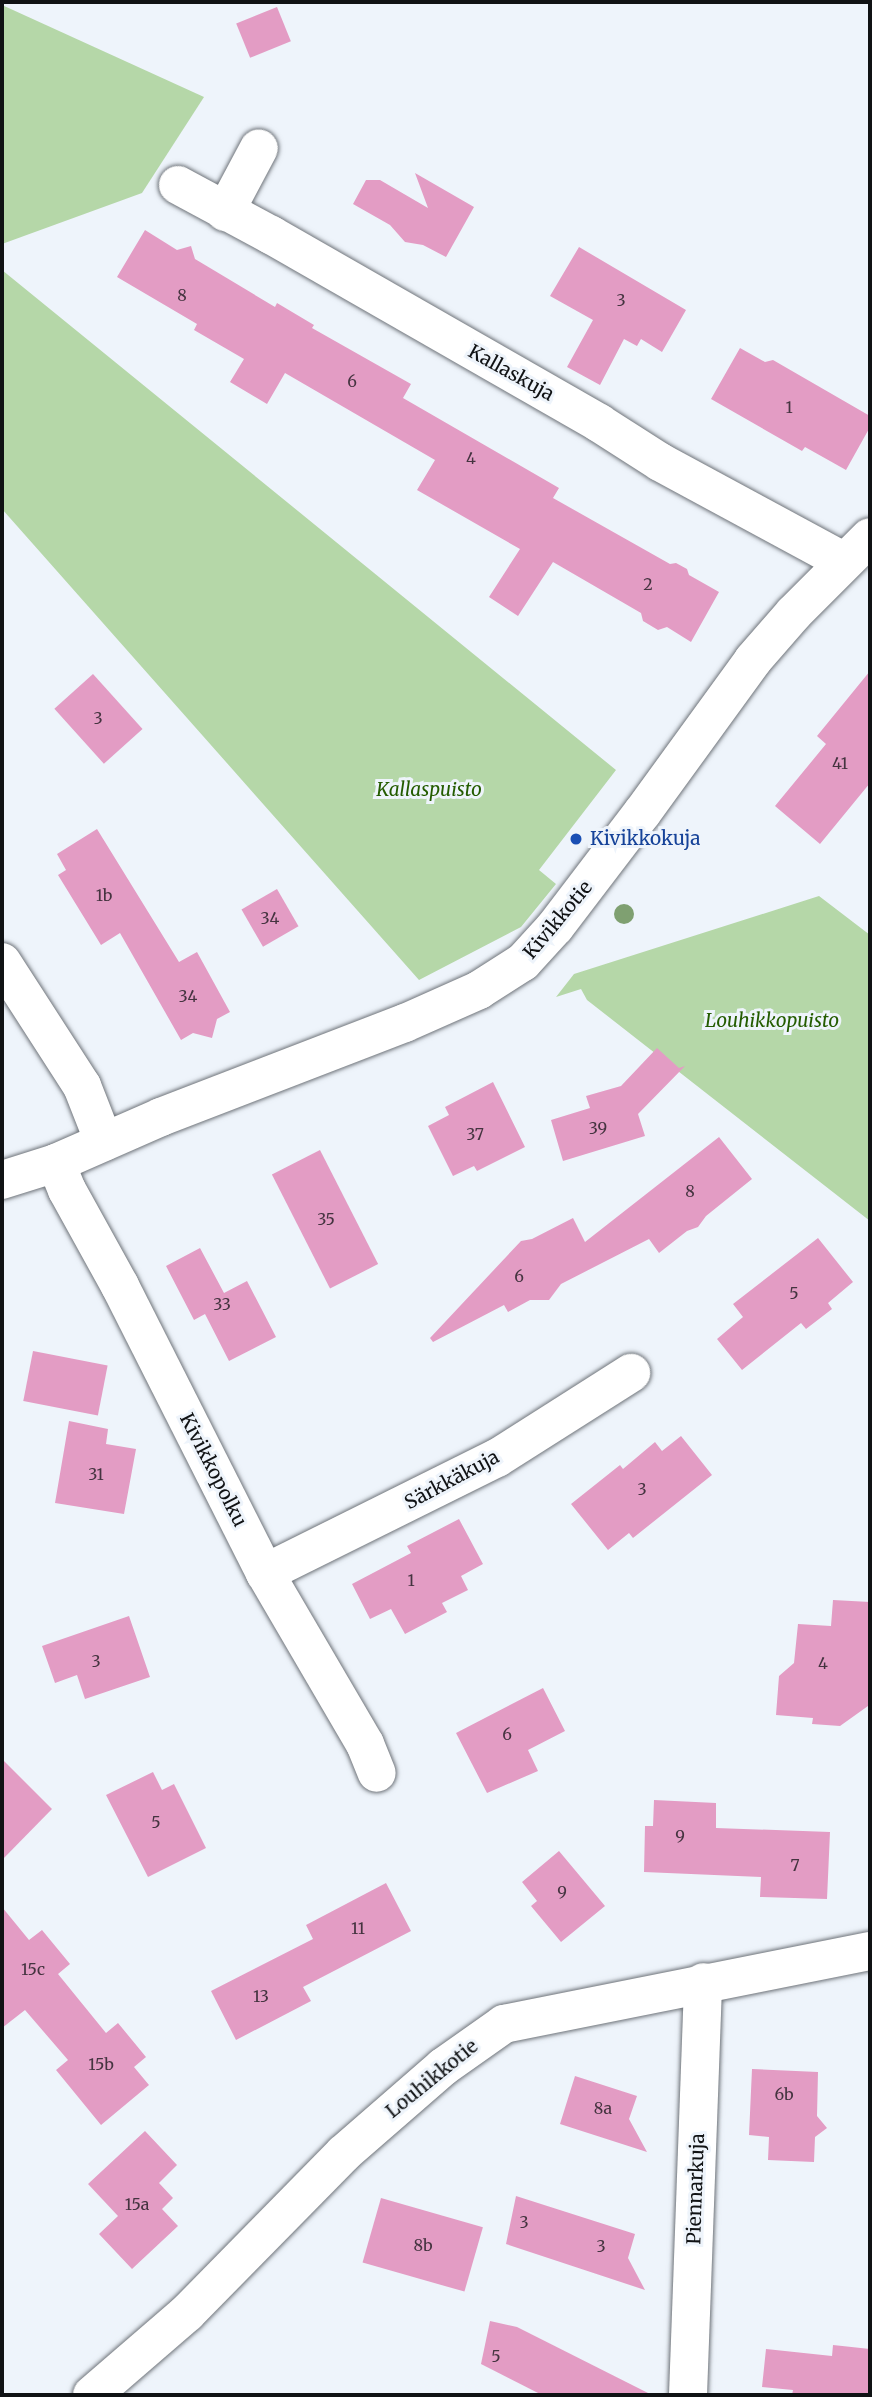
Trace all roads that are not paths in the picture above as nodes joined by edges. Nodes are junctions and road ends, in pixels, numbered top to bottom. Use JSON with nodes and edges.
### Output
{"nodes":[{"id":1,"x":258,"y":148,"type":"dead end"},
{"id":2,"x":178,"y":185,"type":"dead end"},
{"id":3,"x":225,"y":212,"type":"junction"},
{"id":4,"x":857,"y":549,"type":"edge"},
{"id":5,"x":2,"y":962,"type":"edge"},
{"id":6,"x":104,"y":1142,"type":"junction"},
{"id":7,"x":56,"y":1163,"type":"junction"},
{"id":8,"x":2,"y":1180,"type":"edge"},
{"id":9,"x":631,"y":1373,"type":"dead end"},
{"id":10,"x":265,"y":1573,"type":"junction"},
{"id":11,"x":377,"y":1773,"type":"dead end"},
{"id":12,"x":870,"y":1951,"type":"edge"},
{"id":13,"x":703,"y":1982,"type":"junction"},
{"id":14,"x":92,"y":2395,"type":"edge"},
{"id":15,"x":688,"y":2395,"type":"edge"}],
"edges":[{"from":1,"to":3,"type":"street"},
{"from":2,"to":3,"type":"street","name":"Kallaskuja"},
{"from":3,"to":4,"type":"street","name":"Kallaskuja"},
{"from":4,"to":6,"type":"street","name":"Kivikkotie"},
{"from":5,"to":6,"type":"street"},
{"from":6,"to":7,"type":"street","name":"Kivikkotie"},
{"from":7,"to":8,"type":"street","name":"Kivikkotie"},
{"from":7,"to":10,"type":"street","name":"Kivikkopolku"},
{"from":9,"to":10,"type":"street","name":"Särkkäkuja"},
{"from":10,"to":11,"type":"street","name":"Kivikkopolku"},
{"from":12,"to":13,"type":"street","name":"Louhikkotie"},
{"from":13,"to":14,"type":"street","name":"Louhikkotie"},
{"from":13,"to":15,"type":"street","name":"Piennarkuja"}]}
